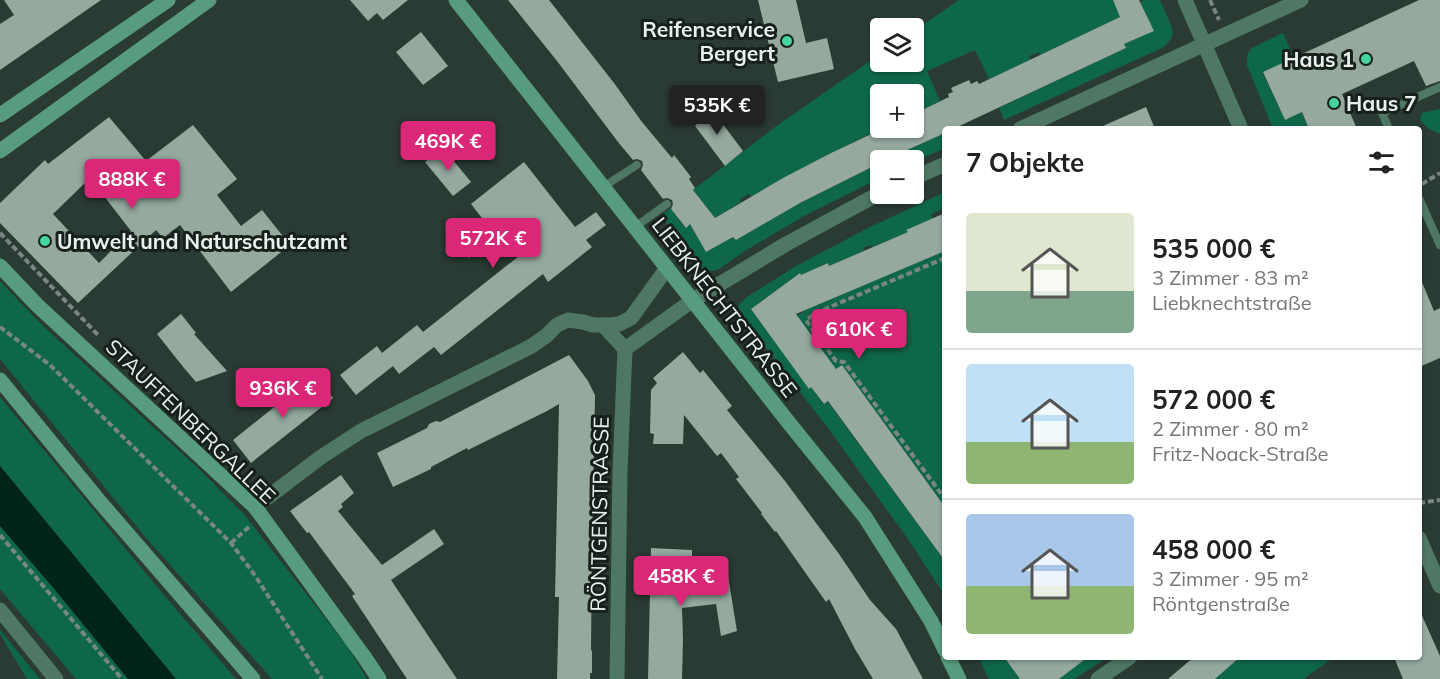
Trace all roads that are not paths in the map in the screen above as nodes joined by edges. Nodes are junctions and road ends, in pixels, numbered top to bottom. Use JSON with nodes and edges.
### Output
{"nodes":[{"id":1,"x":168,"y":0,"type":"edge"},
{"id":2,"x":209,"y":0,"type":"edge"},
{"id":3,"x":456,"y":0,"type":"edge"},
{"id":4,"x":1185,"y":0,"type":"edge"},
{"id":5,"x":1301,"y":0,"type":"edge"},
{"id":6,"x":1205,"y":44,"type":"junction"},
{"id":7,"x":1440,"y":87,"type":"edge"},
{"id":8,"x":0,"y":115,"type":"edge"},
{"id":9,"x":1027,"y":126,"type":"edge"},
{"id":10,"x":1240,"y":126,"type":"edge"},
{"id":11,"x":1388,"y":126,"type":"edge"},
{"id":12,"x":0,"y":150,"type":"edge"},
{"id":13,"x":637,"y":165,"type":"dead end"},
{"id":14,"x":942,"y":165,"type":"edge"},
{"id":15,"x":924,"y":173,"type":"edge"},
{"id":16,"x":603,"y":187,"type":"junction"},
{"id":17,"x":870,"y":198,"type":"edge"},
{"id":18,"x":667,"y":204,"type":"dead end"},
{"id":19,"x":1422,"y":205,"type":"edge"},
{"id":20,"x":635,"y":227,"type":"junction"},
{"id":21,"x":1440,"y":245,"type":"edge"},
{"id":22,"x":0,"y":266,"type":"edge"},
{"id":23,"x":667,"y":268,"type":"junction"},
{"id":24,"x":693,"y":300,"type":"junction"},
{"id":25,"x":603,"y":325,"type":"junction"},
{"id":26,"x":625,"y":349,"type":"junction"},
{"id":27,"x":0,"y":380,"type":"edge"},
{"id":28,"x":255,"y":507,"type":"junction"},
{"id":29,"x":1422,"y":545,"type":"edge"},
{"id":30,"x":1440,"y":586,"type":"edge"},
{"id":31,"x":0,"y":610,"type":"edge"},
{"id":32,"x":942,"y":644,"type":"edge"},
{"id":33,"x":950,"y":660,"type":"edge"},
{"id":34,"x":1126,"y":660,"type":"edge"},
{"id":35,"x":57,"y":679,"type":"edge"},
{"id":36,"x":253,"y":679,"type":"edge"},
{"id":37,"x":379,"y":679,"type":"edge"},
{"id":38,"x":617,"y":679,"type":"edge"},
{"id":39,"x":959,"y":679,"type":"edge"},
{"id":40,"x":1098,"y":679,"type":"edge"}],
"edges":[{"from":1,"to":8,"type":"main road"},
{"from":2,"to":12,"type":"main road"},
{"from":3,"to":16,"type":"main road","name":"LIEBKNECHTSTRASSE"},
{"from":4,"to":6,"type":"street"},
{"from":5,"to":6,"type":"street"},
{"from":6,"to":9,"type":"street"},
{"from":6,"to":10,"type":"street"},
{"from":7,"to":11,"type":"lane"},
{"from":13,"to":16,"type":"lane"},
{"from":14,"to":15,"type":"street"},
{"from":16,"to":20,"type":"main road","name":"LIEBKNECHTSTRASSE"},
{"from":17,"to":24,"type":"street"},
{"from":18,"to":20,"type":"lane"},
{"from":19,"to":21,"type":"lane"},
{"from":20,"to":23,"type":"main road","name":"LIEBKNECHTSTRASSE"},
{"from":22,"to":28,"type":"main road","name":"STAUFFENBERGALLEE"},
{"from":23,"to":24,"type":"main road","name":"LIEBKNECHTSTRASSE"},
{"from":23,"to":25,"type":"street"},
{"from":24,"to":26,"type":"street"},
{"from":24,"to":32,"type":"main road","name":"LIEBKNECHTSTRASSE"},
{"from":25,"to":26,"type":"street"},
{"from":25,"to":28,"type":"street"},
{"from":26,"to":38,"type":"street","name":"RÖNTGENSTRASSE"},
{"from":27,"to":36,"type":"main road"},
{"from":28,"to":37,"type":"main road","name":"STAUFFENBERGALLEE"},
{"from":29,"to":30,"type":"street"},
{"from":31,"to":35,"type":"street"},
{"from":33,"to":39,"type":"main road"},
{"from":34,"to":40,"type":"street"}]}
